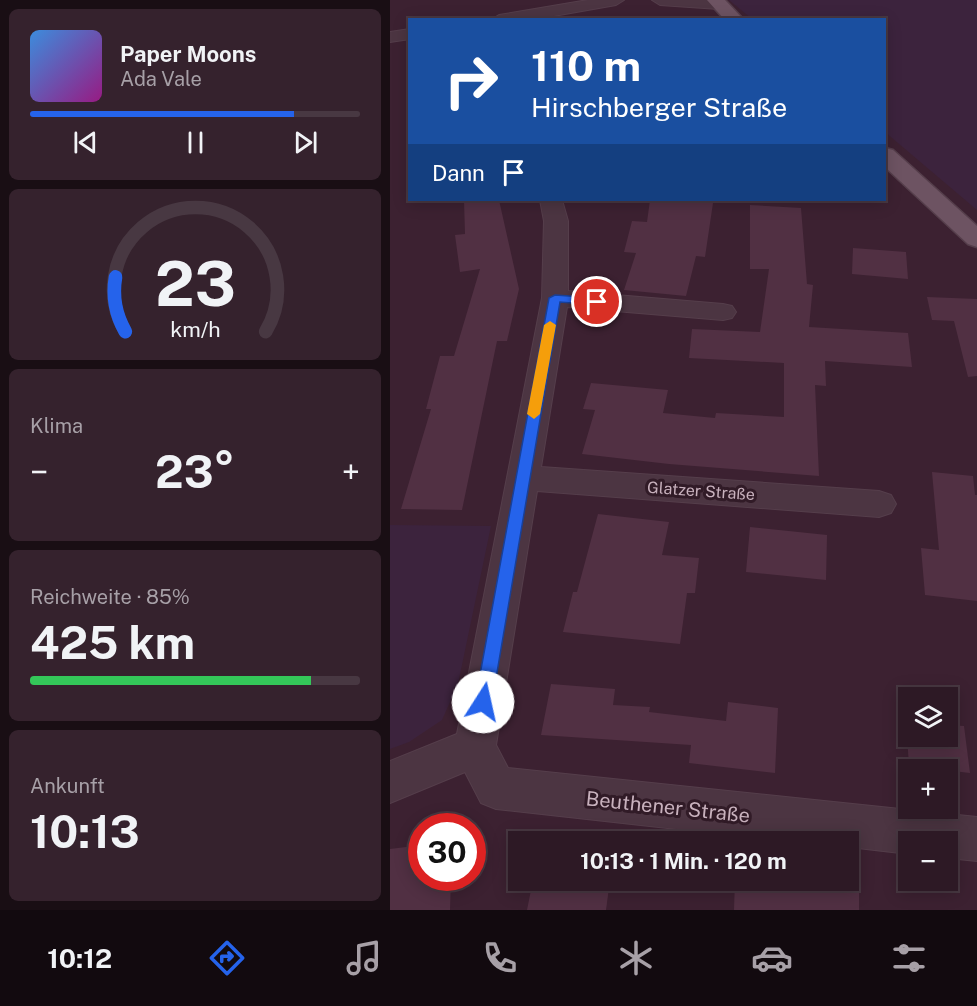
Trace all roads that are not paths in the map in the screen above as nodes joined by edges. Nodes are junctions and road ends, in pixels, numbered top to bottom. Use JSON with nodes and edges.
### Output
{"nodes":[{"id":1,"x":616,"y":0,"type":"edge"},
{"id":2,"x":660,"y":0,"type":"edge"},
{"id":3,"x":717,"y":2,"type":"edge"},
{"id":4,"x":511,"y":18,"type":"edge"},
{"id":5,"x":734,"y":18,"type":"edge"},
{"id":6,"x":408,"y":34,"type":"edge"},
{"id":7,"x":390,"y":37,"type":"edge"},
{"id":8,"x":886,"y":156,"type":"edge"},
{"id":9,"x":551,"y":201,"type":"edge"},
{"id":10,"x":977,"y":239,"type":"edge"},
{"id":11,"x":555,"y":298,"type":"junction"},
{"id":12,"x":723,"y":312,"type":"dead end"},
{"id":13,"x":522,"y":478,"type":"junction"},
{"id":14,"x":879,"y":504,"type":"dead end"},
{"id":15,"x":476,"y":747,"type":"junction"},
{"id":16,"x":390,"y":782,"type":"edge"},
{"id":17,"x":977,"y":839,"type":"edge"}],
"edges":[{"from":1,"to":4,"type":"street"},
{"from":2,"to":3,"type":"street"},
{"from":3,"to":5,"type":"main road"},
{"from":6,"to":7,"type":"street"},
{"from":8,"to":10,"type":"main road"},
{"from":9,"to":11,"type":"street"},
{"from":11,"to":12,"type":"street"},
{"from":11,"to":13,"type":"street"},
{"from":13,"to":14,"type":"street","name":"Glatzer Straße"},
{"from":13,"to":15,"type":"street"},
{"from":15,"to":16,"type":"street"},
{"from":15,"to":17,"type":"street","name":"Beuthener Straße"}]}
